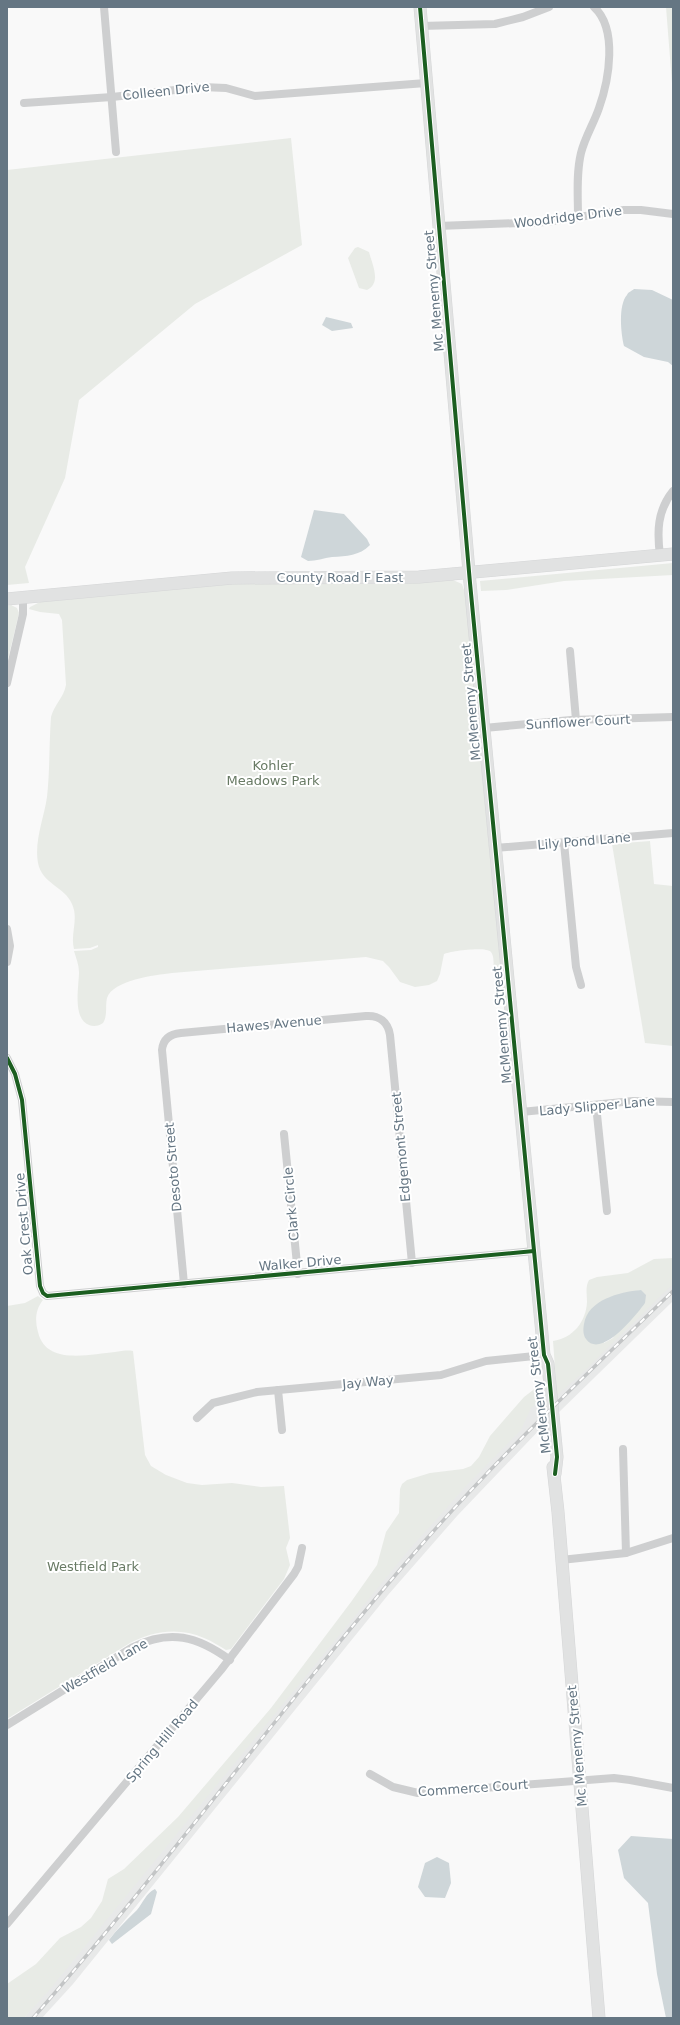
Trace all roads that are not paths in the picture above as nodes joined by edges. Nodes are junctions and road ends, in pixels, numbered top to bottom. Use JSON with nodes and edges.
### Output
{"nodes":[{"id":1,"x":104,"y":7,"type":"edge"},
{"id":2,"x":420,"y":7,"type":"edge"},
{"id":3,"x":549,"y":7,"type":"edge"},
{"id":4,"x":594,"y":7,"type":"edge"},
{"id":5,"x":422,"y":26,"type":"junction"},
{"id":6,"x":426,"y":83,"type":"junction"},
{"id":7,"x":112,"y":97,"type":"junction"},
{"id":8,"x":24,"y":103,"type":"dead end"},
{"id":9,"x":116,"y":152,"type":"dead end"},
{"id":10,"x":673,"y":214,"type":"edge"},
{"id":11,"x":578,"y":217,"type":"junction"},
{"id":12,"x":438,"y":226,"type":"junction"},
{"id":13,"x":673,"y":491,"type":"edge"},
{"id":14,"x":673,"y":554,"type":"edge"},
{"id":15,"x":660,"y":556,"type":"junction"},
{"id":16,"x":469,"y":573,"type":"junction"},
{"id":17,"x":23,"y":597,"type":"junction"},
{"id":18,"x":7,"y":599,"type":"edge"},
{"id":19,"x":570,"y":651,"type":"dead end"},
{"id":20,"x":7,"y":683,"type":"edge"},
{"id":21,"x":673,"y":718,"type":"edge"},
{"id":22,"x":576,"y":720,"type":"junction"},
{"id":23,"x":484,"y":728,"type":"junction"},
{"id":24,"x":673,"y":833,"type":"edge"},
{"id":25,"x":564,"y":842,"type":"junction"},
{"id":26,"x":495,"y":848,"type":"junction"},
{"id":27,"x":7,"y":929,"type":"edge"},
{"id":28,"x":7,"y":962,"type":"edge"},
{"id":29,"x":582,"y":985,"type":"dead end"},
{"id":30,"x":389,"y":1031,"type":"joint"},
{"id":31,"x":162,"y":1050,"type":"joint"},
{"id":32,"x":7,"y":1058,"type":"edge"},
{"id":33,"x":673,"y":1102,"type":"edge"},
{"id":34,"x":596,"y":1105,"type":"junction"},
{"id":35,"x":521,"y":1112,"type":"junction"},
{"id":36,"x":284,"y":1134,"type":"dead end"},
{"id":37,"x":607,"y":1211,"type":"dead end"},
{"id":38,"x":534,"y":1251,"type":"junction"},
{"id":39,"x":412,"y":1263,"type":"junction"},
{"id":40,"x":298,"y":1274,"type":"junction"},
{"id":41,"x":184,"y":1284,"type":"junction"},
{"id":42,"x":44,"y":1294,"type":"joint"},
{"id":43,"x":544,"y":1355,"type":"junction"},
{"id":44,"x":278,"y":1390,"type":"junction"},
{"id":45,"x":197,"y":1418,"type":"dead end"},
{"id":46,"x":282,"y":1430,"type":"dead end"},
{"id":47,"x":624,"y":1449,"type":"dead end"},
{"id":48,"x":555,"y":1474,"type":"joint"},
{"id":49,"x":673,"y":1538,"type":"edge"},
{"id":50,"x":302,"y":1548,"type":"dead end"},
{"id":51,"x":626,"y":1553,"type":"junction"},
{"id":52,"x":561,"y":1560,"type":"junction"},
{"id":53,"x":230,"y":1660,"type":"junction"},
{"id":54,"x":7,"y":1725,"type":"edge"},
{"id":55,"x":370,"y":1774,"type":"dead end"},
{"id":56,"x":580,"y":1780,"type":"junction"},
{"id":57,"x":673,"y":1788,"type":"edge"},
{"id":58,"x":7,"y":1924,"type":"edge"},
{"id":59,"x":599,"y":2018,"type":"edge"}],
"edges":[{"from":1,"to":7,"type":"street"},
{"from":2,"to":5,"type":"street","name":"Mc Menemy Street"},
{"from":3,"to":5,"type":"street"},
{"from":4,"to":11,"type":"street"},
{"from":5,"to":6,"type":"street","name":"Mc Menemy Street"},
{"from":6,"to":7,"type":"street","name":"Colleen Drive"},
{"from":6,"to":12,"type":"street","name":"Mc Menemy Street"},
{"from":7,"to":8,"type":"street","name":"Colleen Drive"},
{"from":7,"to":9,"type":"street"},
{"from":10,"to":11,"type":"street","name":"Woodridge Drive"},
{"from":11,"to":12,"type":"street","name":"Woodridge Drive"},
{"from":12,"to":16,"type":"street","name":"Mc Menemy Street"},
{"from":13,"to":15,"type":"street"},
{"from":14,"to":15,"type":"street","name":"County Road F East"},
{"from":15,"to":16,"type":"street","name":"County Road F East"},
{"from":16,"to":17,"type":"street","name":"County Road F East"},
{"from":16,"to":23,"type":"street","name":"McMenemy Street"},
{"from":17,"to":18,"type":"street","name":"County Road F East"},
{"from":17,"to":20,"type":"street"},
{"from":19,"to":22,"type":"street"},
{"from":21,"to":22,"type":"street","name":"Sunflower Court"},
{"from":22,"to":23,"type":"street","name":"Sunflower Court"},
{"from":23,"to":26,"type":"street","name":"McMenemy Street"},
{"from":24,"to":25,"type":"street","name":"Lily Pond Lane"},
{"from":25,"to":26,"type":"street","name":"Lily Pond Lane"},
{"from":25,"to":29,"type":"street"},
{"from":26,"to":35,"type":"street","name":"McMenemy Street"},
{"from":27,"to":28,"type":"street"},
{"from":30,"to":31,"type":"street","name":"Hawes Avenue"},
{"from":30,"to":39,"type":"street","name":"Edgemont Street"},
{"from":31,"to":41,"type":"street","name":"Desoto Street"},
{"from":32,"to":42,"type":"street","name":"Oak Crest Drive"},
{"from":33,"to":34,"type":"street","name":"Lady Slipper Lane"},
{"from":34,"to":35,"type":"street","name":"Lady Slipper Lane"},
{"from":34,"to":37,"type":"street"},
{"from":35,"to":38,"type":"street","name":"McMenemy Street"},
{"from":36,"to":40,"type":"street","name":"Clark Circle"},
{"from":38,"to":39,"type":"street","name":"Walker Drive"},
{"from":38,"to":43,"type":"street","name":"McMenemy Street"},
{"from":39,"to":40,"type":"street","name":"Walker Drive"},
{"from":40,"to":41,"type":"street","name":"Walker Drive"},
{"from":41,"to":42,"type":"street","name":"Walker Drive"},
{"from":43,"to":44,"type":"street","name":"Jay Way"},
{"from":43,"to":48,"type":"street","name":"McMenemy Street"},
{"from":44,"to":45,"type":"street","name":"Jay Way"},
{"from":44,"to":46,"type":"street"},
{"from":47,"to":51,"type":"street"},
{"from":48,"to":52,"type":"street","name":"Mc Menemy Street"},
{"from":49,"to":51,"type":"street"},
{"from":50,"to":53,"type":"street","name":"Spring Hill Road"},
{"from":51,"to":52,"type":"street"},
{"from":52,"to":56,"type":"street","name":"Mc Menemy Street"},
{"from":53,"to":54,"type":"street","name":"Westfield Lane"},
{"from":53,"to":58,"type":"street","name":"Spring Hill Road"},
{"from":55,"to":56,"type":"street","name":"Commerce Court"},
{"from":56,"to":57,"type":"street","name":"Commerce Court"},
{"from":56,"to":59,"type":"street","name":"Mc Menemy Street"}]}
